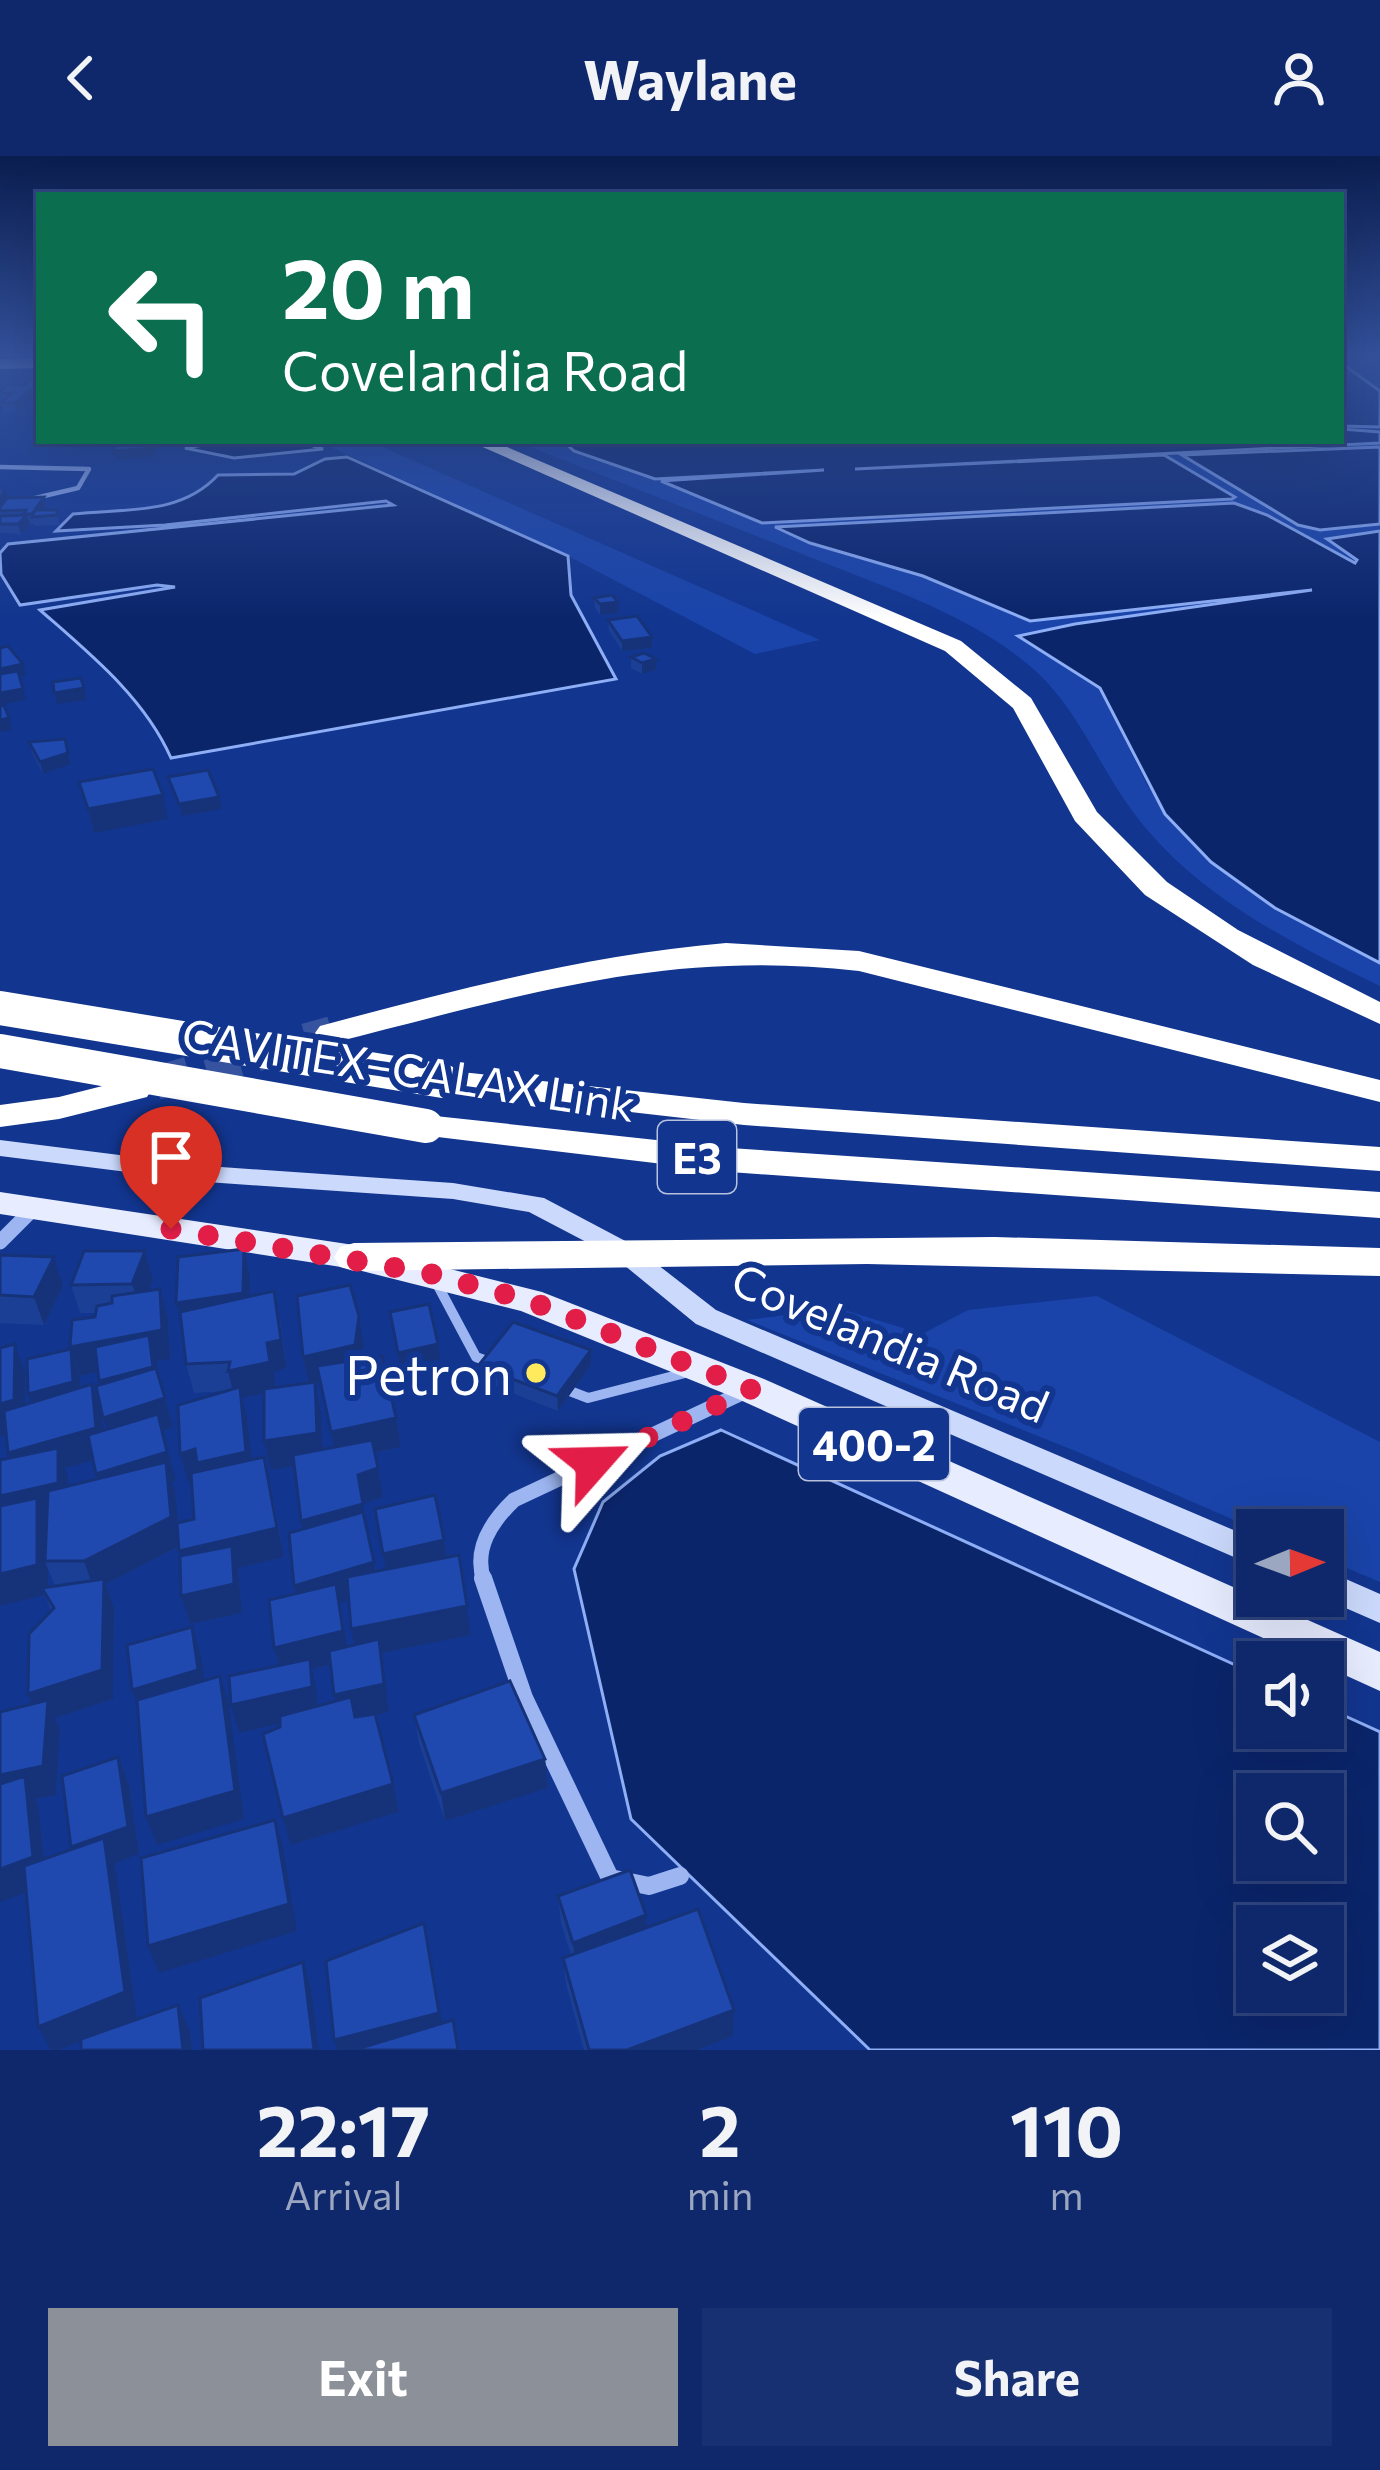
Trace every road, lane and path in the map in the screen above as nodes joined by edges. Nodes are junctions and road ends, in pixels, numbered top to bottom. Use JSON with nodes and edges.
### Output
{"nodes":[{"id":1,"x":485,"y":444,"type":"edge"},
{"id":2,"x":0,"y":467,"type":"edge"},
{"id":3,"x":20,"y":502,"type":"edge"},
{"id":4,"x":0,"y":1008,"type":"edge"},
{"id":5,"x":1380,"y":1014,"type":"edge"},
{"id":6,"x":332,"y":1033,"type":"tunnel mouth"},
{"id":7,"x":0,"y":1051,"type":"edge"},
{"id":8,"x":134,"y":1089,"type":"tunnel mouth"},
{"id":9,"x":1380,"y":1091,"type":"edge"},
{"id":10,"x":0,"y":1116,"type":"edge"},
{"id":11,"x":0,"y":1148,"type":"edge"},
{"id":12,"x":1380,"y":1160,"type":"edge"},
{"id":13,"x":17,"y":1205,"type":"edge"},
{"id":14,"x":1380,"y":1205,"type":"edge"},
{"id":15,"x":0,"y":1243,"type":"edge"},
{"id":16,"x":622,"y":1250,"type":"junction"},
{"id":17,"x":354,"y":1257,"type":"junction"},
{"id":18,"x":1380,"y":1262,"type":"edge"},
{"id":19,"x":432,"y":1274,"type":"junction"},
{"id":20,"x":702,"y":1368,"type":"junction"},
{"id":21,"x":513,"y":1370,"type":"edge"},
{"id":22,"x":551,"y":1384,"type":"edge"},
{"id":23,"x":751,"y":1389,"type":"junction"},
{"id":24,"x":1236,"y":1545,"type":"edge"},
{"id":25,"x":1344,"y":1593,"type":"edge"},
{"id":26,"x":1380,"y":1609,"type":"edge"},
{"id":27,"x":1380,"y":1672,"type":"edge"},
{"id":28,"x":680,"y":1876,"type":"dead end"}],
"edges":[{"from":1,"to":5,"type":"highway"},
{"from":2,"to":3,"type":"lane"},
{"from":4,"to":12,"type":"highway","name":"CAVITEX–CALAX Link","number":"E3","bridge":true},
{"from":6,"to":9,"type":"highway"},
{"from":7,"to":14,"type":"highway","name":"CAVITEX–CALAX Link","number":"E3","bridge":true},
{"from":8,"to":10,"type":"highway"},
{"from":11,"to":16,"type":"main road","name":"Covelandia Road","number":"400-2"},
{"from":13,"to":15,"type":"street"},
{"from":13,"to":17,"type":"main road","number":"400-2"},
{"from":16,"to":17,"type":"highway"},
{"from":16,"to":18,"type":"highway"},
{"from":16,"to":24,"type":"main road","name":"Covelandia Road","number":"400-2"},
{"from":17,"to":19,"type":"main road","number":"400-2"},
{"from":19,"to":20,"type":"main road","number":"400-2"},
{"from":19,"to":21,"type":"lane"},
{"from":20,"to":22,"type":"lane"},
{"from":20,"to":23,"type":"main road","number":"400-2"},
{"from":23,"to":27,"type":"main road","number":"400-2"},
{"from":23,"to":28,"type":"street"},
{"from":25,"to":26,"type":"main road"}]}
